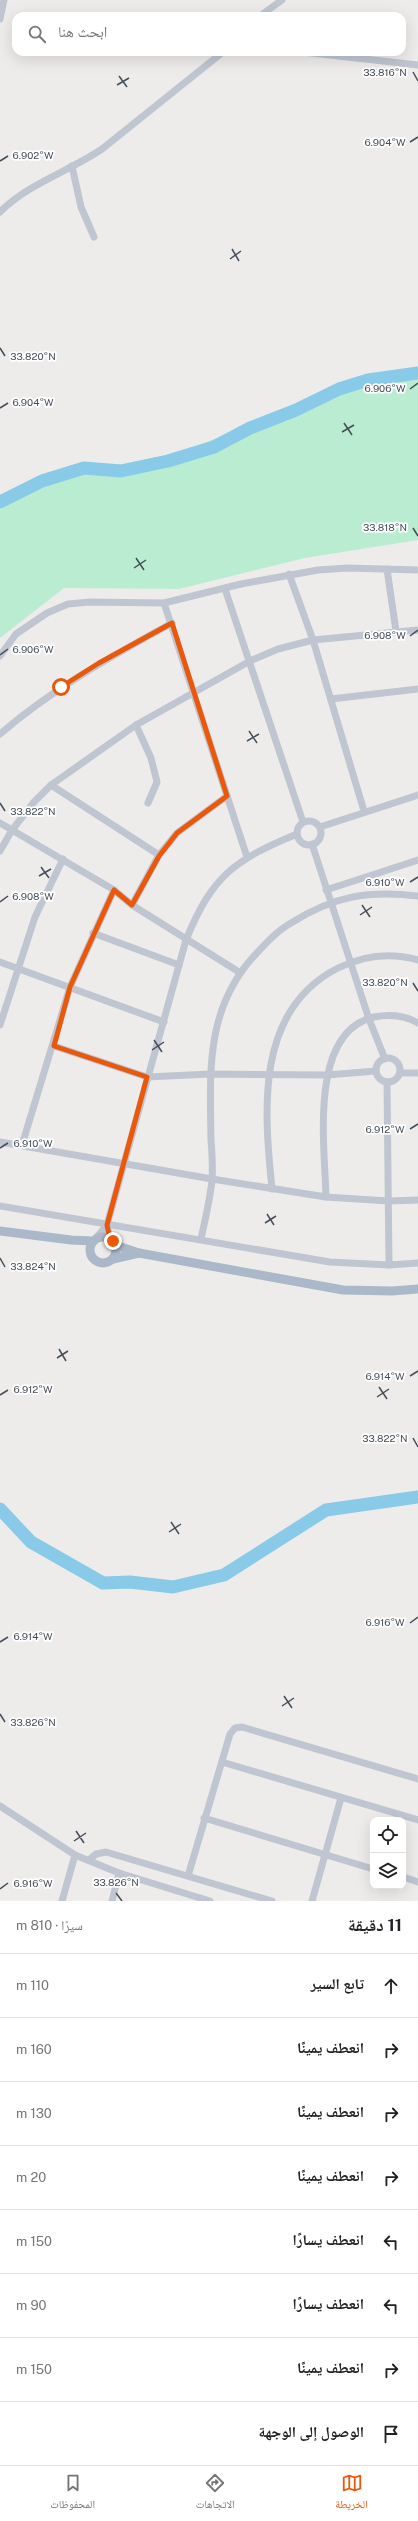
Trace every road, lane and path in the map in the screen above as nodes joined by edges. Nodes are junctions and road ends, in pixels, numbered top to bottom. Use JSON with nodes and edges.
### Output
{"nodes":[{"id":1,"x":4,"y":0,"type":"edge"},
{"id":2,"x":282,"y":0,"type":"edge"},
{"id":3,"x":266,"y":12,"type":"edge"},
{"id":4,"x":0,"y":19,"type":"edge"},
{"id":5,"x":218,"y":56,"type":"edge"},
{"id":6,"x":338,"y":56,"type":"edge"},
{"id":7,"x":418,"y":65,"type":"edge"},
{"id":8,"x":72,"y":166,"type":"junction"},
{"id":9,"x":0,"y":212,"type":"edge"},
{"id":10,"x":94,"y":237,"type":"dead end"},
{"id":11,"x":387,"y":570,"type":"junction"},
{"id":12,"x":418,"y":570,"type":"edge"},
{"id":13,"x":289,"y":574,"type":"junction"},
{"id":14,"x":225,"y":589,"type":"junction"},
{"id":15,"x":164,"y":603,"type":"junction"},
{"id":16,"x":172,"y":623,"type":"junction"},
{"id":17,"x":418,"y":630,"type":"edge"},
{"id":18,"x":396,"y":631,"type":"junction"},
{"id":19,"x":313,"y":640,"type":"junction"},
{"id":20,"x":0,"y":656,"type":"edge"},
{"id":21,"x":250,"y":661,"type":"junction"},
{"id":22,"x":418,"y":689,"type":"edge"},
{"id":23,"x":194,"y":693,"type":"junction"},
{"id":24,"x":331,"y":699,"type":"junction"},
{"id":25,"x":136,"y":725,"type":"junction"},
{"id":26,"x":0,"y":734,"type":"edge"},
{"id":27,"x":51,"y":786,"type":"junction"},
{"id":28,"x":418,"y":795,"type":"edge"},
{"id":29,"x":227,"y":796,"type":"junction"},
{"id":30,"x":148,"y":803,"type":"dead end"},
{"id":31,"x":364,"y":811,"type":"junction"},
{"id":32,"x":302,"y":822,"type":"junction"},
{"id":33,"x":0,"y":823,"type":"edge"},
{"id":34,"x":320,"y":827,"type":"junction"},
{"id":35,"x":12,"y":830,"type":"junction"},
{"id":36,"x":297,"y":834,"type":"junction"},
{"id":37,"x":312,"y":844,"type":"junction"},
{"id":38,"x":0,"y":851,"type":"edge"},
{"id":39,"x":159,"y":856,"type":"junction"},
{"id":40,"x":247,"y":857,"type":"junction"},
{"id":41,"x":63,"y":859,"type":"junction"},
{"id":42,"x":418,"y":860,"type":"edge"},
{"id":43,"x":114,"y":890,"type":"junction"},
{"id":44,"x":326,"y":890,"type":"junction"},
{"id":45,"x":418,"y":896,"type":"edge"},
{"id":46,"x":330,"y":902,"type":"junction"},
{"id":47,"x":132,"y":905,"type":"junction"},
{"id":48,"x":93,"y":933,"type":"junction"},
{"id":49,"x":186,"y":940,"type":"junction"},
{"id":50,"x":418,"y":960,"type":"edge"},
{"id":51,"x":0,"y":962,"type":"edge"},
{"id":52,"x":350,"y":962,"type":"junction"},
{"id":53,"x":179,"y":965,"type":"junction"},
{"id":54,"x":18,"y":967,"type":"junction"},
{"id":55,"x":239,"y":972,"type":"junction"},
{"id":56,"x":70,"y":987,"type":"junction"},
{"id":57,"x":369,"y":1019,"type":"junction"},
{"id":58,"x":164,"y":1022,"type":"junction"},
{"id":59,"x":418,"y":1023,"type":"edge"},
{"id":60,"x":0,"y":1025,"type":"edge"},
{"id":61,"x":54,"y":1046,"type":"junction"},
{"id":62,"x":385,"y":1059,"type":"junction"},
{"id":63,"x":376,"y":1071,"type":"junction"},
{"id":64,"x":400,"y":1072,"type":"junction"},
{"id":65,"x":418,"y":1072,"type":"edge"},
{"id":66,"x":210,"y":1074,"type":"junction"},
{"id":67,"x":270,"y":1074,"type":"junction"},
{"id":68,"x":327,"y":1075,"type":"junction"},
{"id":69,"x":147,"y":1077,"type":"junction"},
{"id":70,"x":388,"y":1082,"type":"junction"},
{"id":71,"x":0,"y":1142,"type":"edge"},
{"id":72,"x":22,"y":1145,"type":"junction"},
{"id":73,"x":123,"y":1164,"type":"junction"},
{"id":74,"x":212,"y":1179,"type":"junction"},
{"id":75,"x":272,"y":1189,"type":"junction"},
{"id":76,"x":326,"y":1197,"type":"junction"},
{"id":77,"x":418,"y":1200,"type":"edge"},
{"id":78,"x":389,"y":1201,"type":"junction"},
{"id":79,"x":0,"y":1206,"type":"edge"},
{"id":80,"x":107,"y":1225,"type":"junction"},
{"id":81,"x":0,"y":1231,"type":"edge"},
{"id":82,"x":201,"y":1239,"type":"junction"},
{"id":83,"x":71,"y":1240,"type":"junction"},
{"id":84,"x":95,"y":1240,"type":"junction"},
{"id":85,"x":113,"y":1242,"type":"junction"},
{"id":86,"x":90,"y":1253,"type":"junction"},
{"id":87,"x":139,"y":1253,"type":"junction"},
{"id":88,"x":113,"y":1259,"type":"junction"},
{"id":89,"x":418,"y":1263,"type":"edge"},
{"id":90,"x":389,"y":1265,"type":"junction"},
{"id":91,"x":418,"y":1289,"type":"edge"},
{"id":92,"x":222,"y":1762,"type":"junction"},
{"id":93,"x":418,"y":1779,"type":"edge"},
{"id":94,"x":341,"y":1798,"type":"junction"},
{"id":95,"x":0,"y":1806,"type":"edge"},
{"id":96,"x":204,"y":1818,"type":"junction"},
{"id":97,"x":418,"y":1820,"type":"edge"},
{"id":98,"x":75,"y":1855,"type":"junction"},
{"id":99,"x":324,"y":1855,"type":"junction"},
{"id":100,"x":89,"y":1860,"type":"junction"},
{"id":101,"x":370,"y":1868,"type":"edge"},
{"id":102,"x":119,"y":1873,"type":"junction"},
{"id":103,"x":188,"y":1876,"type":"junction"},
{"id":104,"x":406,"y":1878,"type":"edge"},
{"id":105,"x":418,"y":1882,"type":"edge"},
{"id":106,"x":184,"y":1897,"type":"edge"},
{"id":107,"x":62,"y":1901,"type":"edge"},
{"id":108,"x":112,"y":1901,"type":"edge"},
{"id":109,"x":210,"y":1901,"type":"edge"},
{"id":110,"x":272,"y":1901,"type":"edge"},
{"id":111,"x":312,"y":1901,"type":"edge"}],
"edges":[{"from":1,"to":4,"type":"street"},
{"from":2,"to":3,"type":"street"},
{"from":5,"to":8,"type":"street"},
{"from":6,"to":7,"type":"street"},
{"from":8,"to":9,"type":"street"},
{"from":8,"to":10,"type":"street"},
{"from":11,"to":12,"type":"street"},
{"from":11,"to":13,"type":"street"},
{"from":11,"to":18,"type":"street"},
{"from":13,"to":14,"type":"street"},
{"from":13,"to":19,"type":"street"},
{"from":14,"to":15,"type":"street"},
{"from":14,"to":21,"type":"street"},
{"from":15,"to":16,"type":"street"},
{"from":15,"to":20,"type":"street"},
{"from":16,"to":23,"type":"street"},
{"from":16,"to":26,"type":"street"},
{"from":17,"to":18,"type":"street"},
{"from":18,"to":19,"type":"street"},
{"from":19,"to":21,"type":"street"},
{"from":19,"to":24,"type":"street"},
{"from":21,"to":23,"type":"street"},
{"from":21,"to":32,"type":"street"},
{"from":22,"to":24,"type":"street"},
{"from":23,"to":25,"type":"street"},
{"from":23,"to":29,"type":"street"},
{"from":24,"to":31,"type":"street"},
{"from":25,"to":27,"type":"street"},
{"from":25,"to":30,"type":"street"},
{"from":27,"to":35,"type":"street"},
{"from":27,"to":39,"type":"street"},
{"from":28,"to":31,"type":"street"},
{"from":29,"to":39,"type":"street"},
{"from":29,"to":40,"type":"street"},
{"from":31,"to":34,"type":"street"},
{"from":32,"to":34,"type":"street"},
{"from":32,"to":36,"type":"street"},
{"from":33,"to":35,"type":"street"},
{"from":34,"to":37,"type":"street"},
{"from":35,"to":38,"type":"street"},
{"from":35,"to":41,"type":"street"},
{"from":36,"to":37,"type":"street"},
{"from":36,"to":40,"type":"street"},
{"from":37,"to":44,"type":"street"},
{"from":39,"to":47,"type":"street"},
{"from":40,"to":49,"type":"street"},
{"from":41,"to":43,"type":"street"},
{"from":41,"to":54,"type":"street"},
{"from":42,"to":44,"type":"street"},
{"from":43,"to":47,"type":"street"},
{"from":43,"to":48,"type":"street"},
{"from":44,"to":46,"type":"street"},
{"from":45,"to":46,"type":"street"},
{"from":46,"to":52,"type":"street"},
{"from":46,"to":55,"type":"street"},
{"from":47,"to":49,"type":"street"},
{"from":48,"to":53,"type":"street"},
{"from":48,"to":56,"type":"street"},
{"from":49,"to":53,"type":"street"},
{"from":49,"to":55,"type":"street"},
{"from":50,"to":52,"type":"street"},
{"from":51,"to":54,"type":"street"},
{"from":52,"to":57,"type":"street"},
{"from":52,"to":67,"type":"street"},
{"from":53,"to":58,"type":"street"},
{"from":54,"to":56,"type":"street"},
{"from":54,"to":60,"type":"street"},
{"from":55,"to":66,"type":"street"},
{"from":56,"to":58,"type":"street"},
{"from":56,"to":61,"type":"street"},
{"from":57,"to":59,"type":"street"},
{"from":57,"to":62,"type":"street"},
{"from":57,"to":68,"type":"street"},
{"from":58,"to":69,"type":"street"},
{"from":61,"to":69,"type":"street"},
{"from":61,"to":72,"type":"street"},
{"from":62,"to":63,"type":"street"},
{"from":62,"to":64,"type":"street"},
{"from":63,"to":68,"type":"street"},
{"from":63,"to":70,"type":"street"},
{"from":64,"to":65,"type":"street"},
{"from":64,"to":70,"type":"street"},
{"from":66,"to":67,"type":"street"},
{"from":66,"to":69,"type":"street"},
{"from":66,"to":74,"type":"street"},
{"from":67,"to":68,"type":"street"},
{"from":67,"to":75,"type":"street"},
{"from":68,"to":76,"type":"street"},
{"from":69,"to":73,"type":"street"},
{"from":70,"to":78,"type":"street"},
{"from":71,"to":72,"type":"street"},
{"from":72,"to":73,"type":"street"},
{"from":73,"to":74,"type":"street"},
{"from":73,"to":80,"type":"street"},
{"from":74,"to":75,"type":"street"},
{"from":74,"to":82,"type":"street"},
{"from":75,"to":76,"type":"street"},
{"from":76,"to":78,"type":"street"},
{"from":77,"to":78,"type":"street"},
{"from":78,"to":90,"type":"street"},
{"from":79,"to":80,"type":"street"},
{"from":80,"to":82,"type":"street"},
{"from":80,"to":84,"type":"street"},
{"from":80,"to":85,"type":"street"},
{"from":81,"to":83,"type":"main road"},
{"from":82,"to":90,"type":"street"},
{"from":83,"to":84,"type":"main road"},
{"from":83,"to":86,"type":"main road"},
{"from":84,"to":85,"type":"main road"},
{"from":84,"to":86,"type":"main road"},
{"from":85,"to":87,"type":"main road"},
{"from":85,"to":88,"type":"main road"},
{"from":86,"to":88,"type":"main road"},
{"from":87,"to":88,"type":"main road"},
{"from":87,"to":91,"type":"main road"},
{"from":89,"to":90,"type":"street"},
{"from":92,"to":93,"type":"street"},
{"from":92,"to":94,"type":"street"},
{"from":92,"to":96,"type":"street"},
{"from":94,"to":97,"type":"street"},
{"from":94,"to":99,"type":"street"},
{"from":95,"to":98,"type":"street"},
{"from":96,"to":99,"type":"street"},
{"from":96,"to":103,"type":"street"},
{"from":98,"to":100,"type":"street"},
{"from":98,"to":107,"type":"street"},
{"from":99,"to":101,"type":"street"},
{"from":99,"to":111,"type":"street"},
{"from":100,"to":102,"type":"street"},
{"from":100,"to":103,"type":"street"},
{"from":102,"to":106,"type":"street"},
{"from":102,"to":108,"type":"street"},
{"from":103,"to":110,"type":"street"},
{"from":104,"to":105,"type":"street"},
{"from":106,"to":109,"type":"street"}]}
